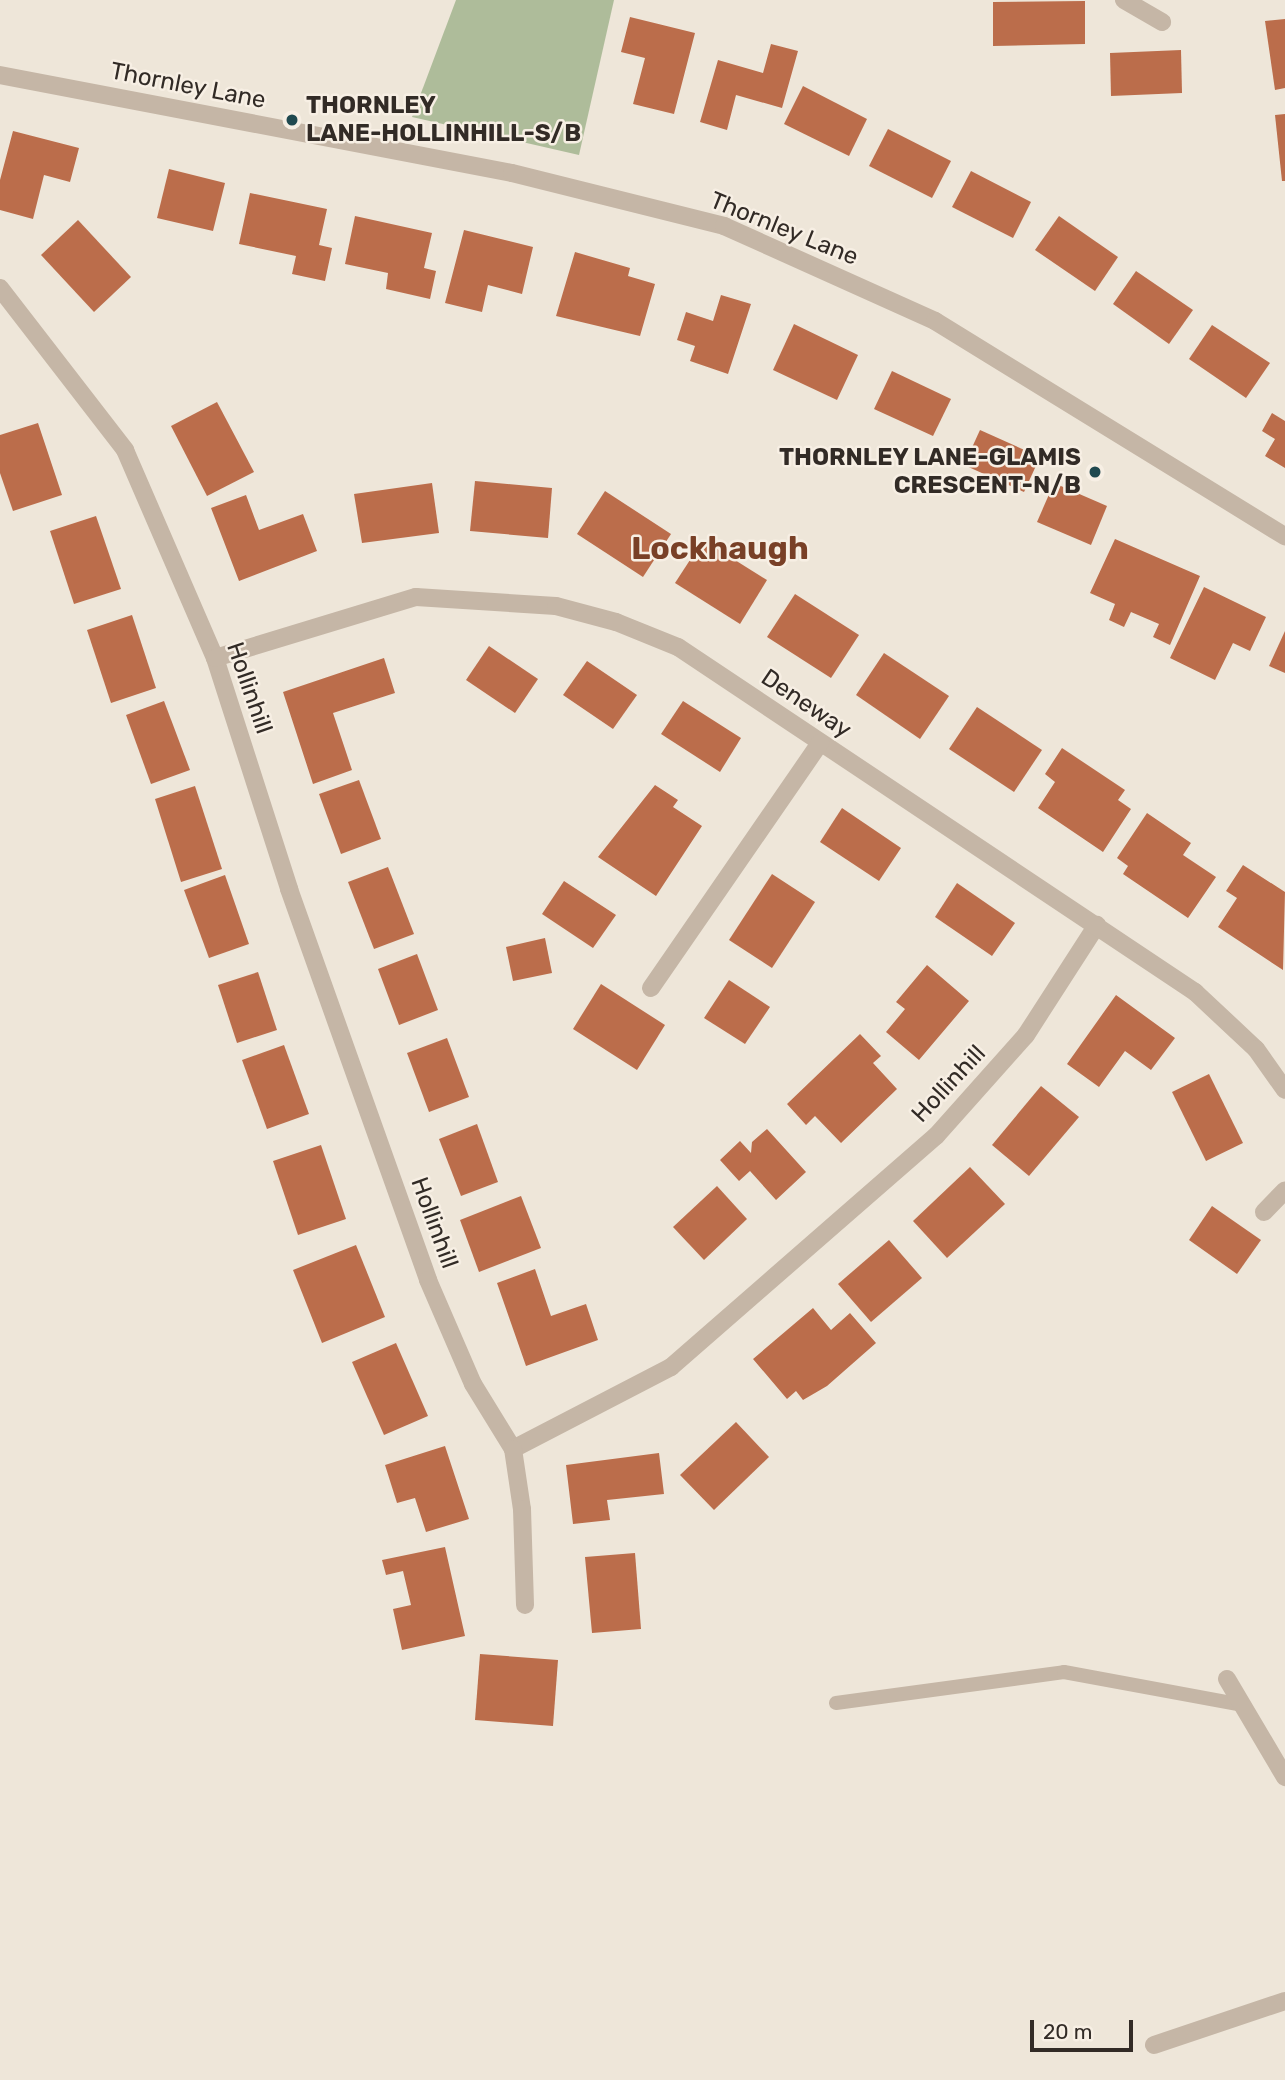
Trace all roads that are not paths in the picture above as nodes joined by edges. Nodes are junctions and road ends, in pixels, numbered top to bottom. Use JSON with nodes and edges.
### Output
{"nodes":[{"id":1,"x":1124,"y":0,"type":"edge"},
{"id":2,"x":1162,"y":22,"type":"dead end"},
{"id":3,"x":0,"y":75,"type":"edge"},
{"id":4,"x":0,"y":288,"type":"edge"},
{"id":5,"x":1285,"y":536,"type":"edge"},
{"id":6,"x":215,"y":658,"type":"junction"},
{"id":7,"x":820,"y":743,"type":"junction"},
{"id":8,"x":1097,"y":925,"type":"junction"},
{"id":9,"x":651,"y":988,"type":"dead end"},
{"id":10,"x":1285,"y":1090,"type":"edge"},
{"id":11,"x":1285,"y":1190,"type":"edge"},
{"id":12,"x":1264,"y":1212,"type":"dead end"},
{"id":13,"x":513,"y":1449,"type":"junction"},
{"id":14,"x":524,"y":1605,"type":"dead end"},
{"id":15,"x":1227,"y":1679,"type":"dead end"},
{"id":16,"x":836,"y":1703,"type":"dead end"},
{"id":17,"x":1242,"y":1705,"type":"junction"},
{"id":18,"x":1285,"y":1777,"type":"edge"},
{"id":19,"x":1285,"y":2001,"type":"edge"},
{"id":20,"x":1154,"y":2045,"type":"dead end"}],
"edges":[{"from":1,"to":2,"type":"street"},
{"from":3,"to":5,"type":"street","name":"Thornley Lane"},
{"from":4,"to":6,"type":"street","name":"Hollinhill"},
{"from":6,"to":7,"type":"street","name":"Deneway"},
{"from":6,"to":13,"type":"street","name":"Hollinhill"},
{"from":7,"to":8,"type":"street","name":"Deneway"},
{"from":7,"to":9,"type":"street"},
{"from":8,"to":10,"type":"street","name":"Deneway"},
{"from":8,"to":13,"type":"street","name":"Hollinhill"},
{"from":11,"to":12,"type":"street"},
{"from":13,"to":14,"type":"street"},
{"from":15,"to":17,"type":"street"},
{"from":16,"to":17,"type":"lane"},
{"from":17,"to":18,"type":"street"},
{"from":19,"to":20,"type":"street"}]}
